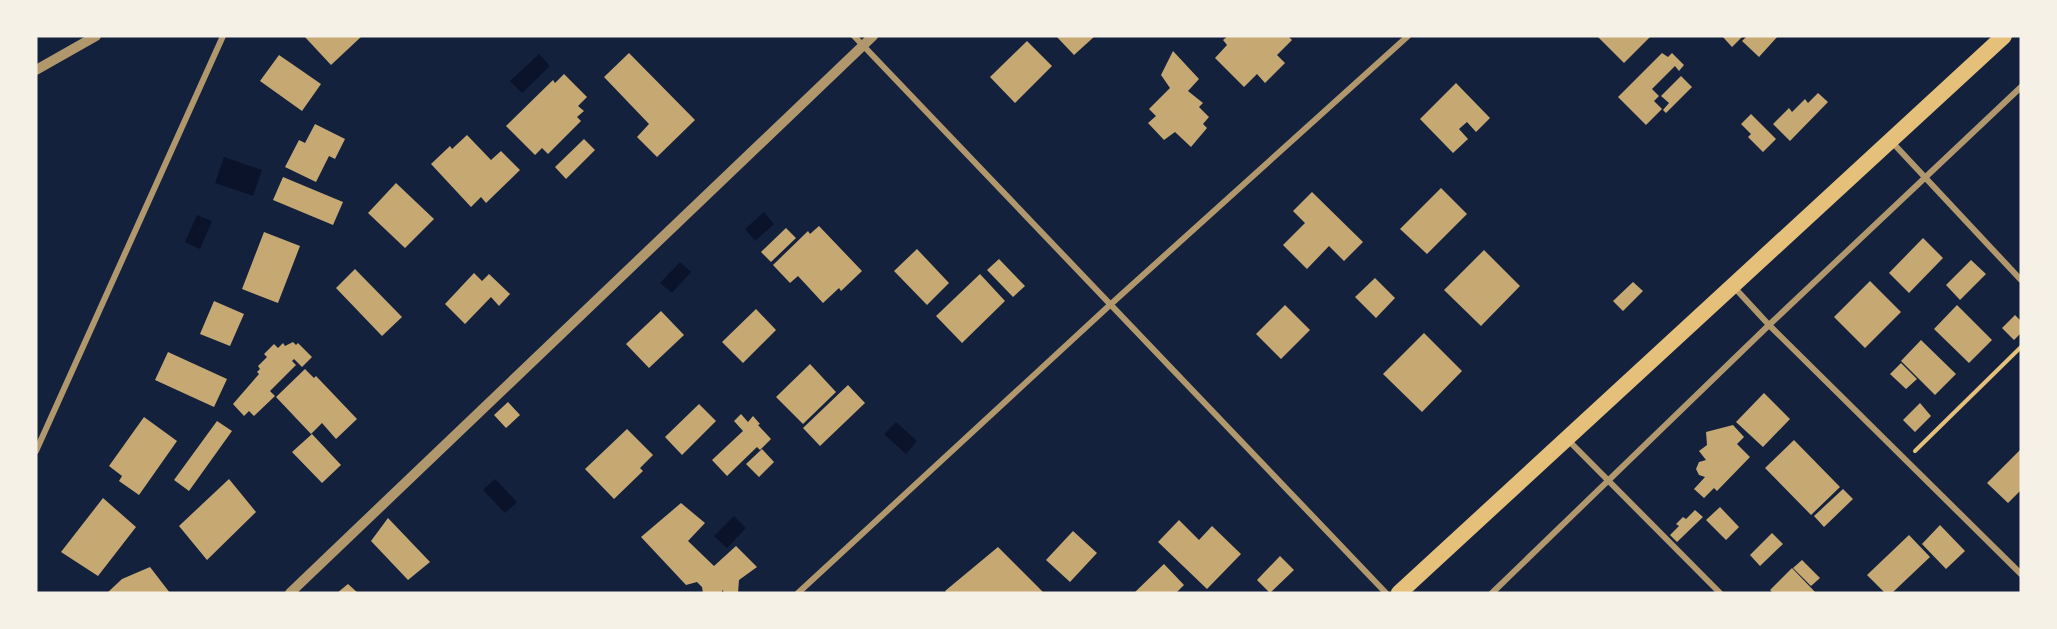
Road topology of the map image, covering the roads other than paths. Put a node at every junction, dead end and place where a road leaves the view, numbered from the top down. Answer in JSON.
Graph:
{"nodes":[{"id":1,"x":96,"y":36,"type":"edge"},
{"id":2,"x":223,"y":36,"type":"edge"},
{"id":3,"x":854,"y":36,"type":"edge"},
{"id":4,"x":873,"y":36,"type":"edge"},
{"id":5,"x":1407,"y":36,"type":"edge"},
{"id":6,"x":2004,"y":36,"type":"edge"},
{"id":7,"x":863,"y":45,"type":"junction"},
{"id":8,"x":36,"y":70,"type":"edge"},
{"id":9,"x":2021,"y":87,"type":"edge"},
{"id":10,"x":1890,"y":141,"type":"junction"},
{"id":11,"x":1926,"y":178,"type":"junction"},
{"id":12,"x":2021,"y":280,"type":"edge"},
{"id":13,"x":1732,"y":286,"type":"junction"},
{"id":14,"x":1111,"y":304,"type":"junction"},
{"id":15,"x":1769,"y":325,"type":"junction"},
{"id":16,"x":1567,"y":438,"type":"junction"},
{"id":17,"x":36,"y":451,"type":"edge"},
{"id":18,"x":1609,"y":481,"type":"junction"},
{"id":19,"x":2021,"y":574,"type":"edge"},
{"id":20,"x":290,"y":593,"type":"edge"},
{"id":21,"x":798,"y":593,"type":"edge"},
{"id":22,"x":1386,"y":593,"type":"edge"},
{"id":23,"x":1398,"y":593,"type":"edge"},
{"id":24,"x":1492,"y":593,"type":"edge"},
{"id":25,"x":1720,"y":593,"type":"edge"}],
"edges":[{"from":1,"to":8,"type":"street"},
{"from":2,"to":17,"type":"street"},
{"from":3,"to":7,"type":"street"},
{"from":4,"to":7,"type":"street"},
{"from":5,"to":14,"type":"street"},
{"from":6,"to":10,"type":"highway"},
{"from":7,"to":14,"type":"street"},
{"from":7,"to":20,"type":"street"},
{"from":9,"to":11,"type":"street"},
{"from":10,"to":11,"type":"street"},
{"from":10,"to":13,"type":"highway"},
{"from":11,"to":12,"type":"street"},
{"from":11,"to":15,"type":"street"},
{"from":13,"to":15,"type":"street"},
{"from":13,"to":16,"type":"highway"},
{"from":14,"to":21,"type":"street"},
{"from":14,"to":22,"type":"street"},
{"from":15,"to":18,"type":"street"},
{"from":15,"to":19,"type":"street"},
{"from":16,"to":18,"type":"street"},
{"from":16,"to":23,"type":"highway"},
{"from":18,"to":24,"type":"street"},
{"from":18,"to":25,"type":"street"}]}
